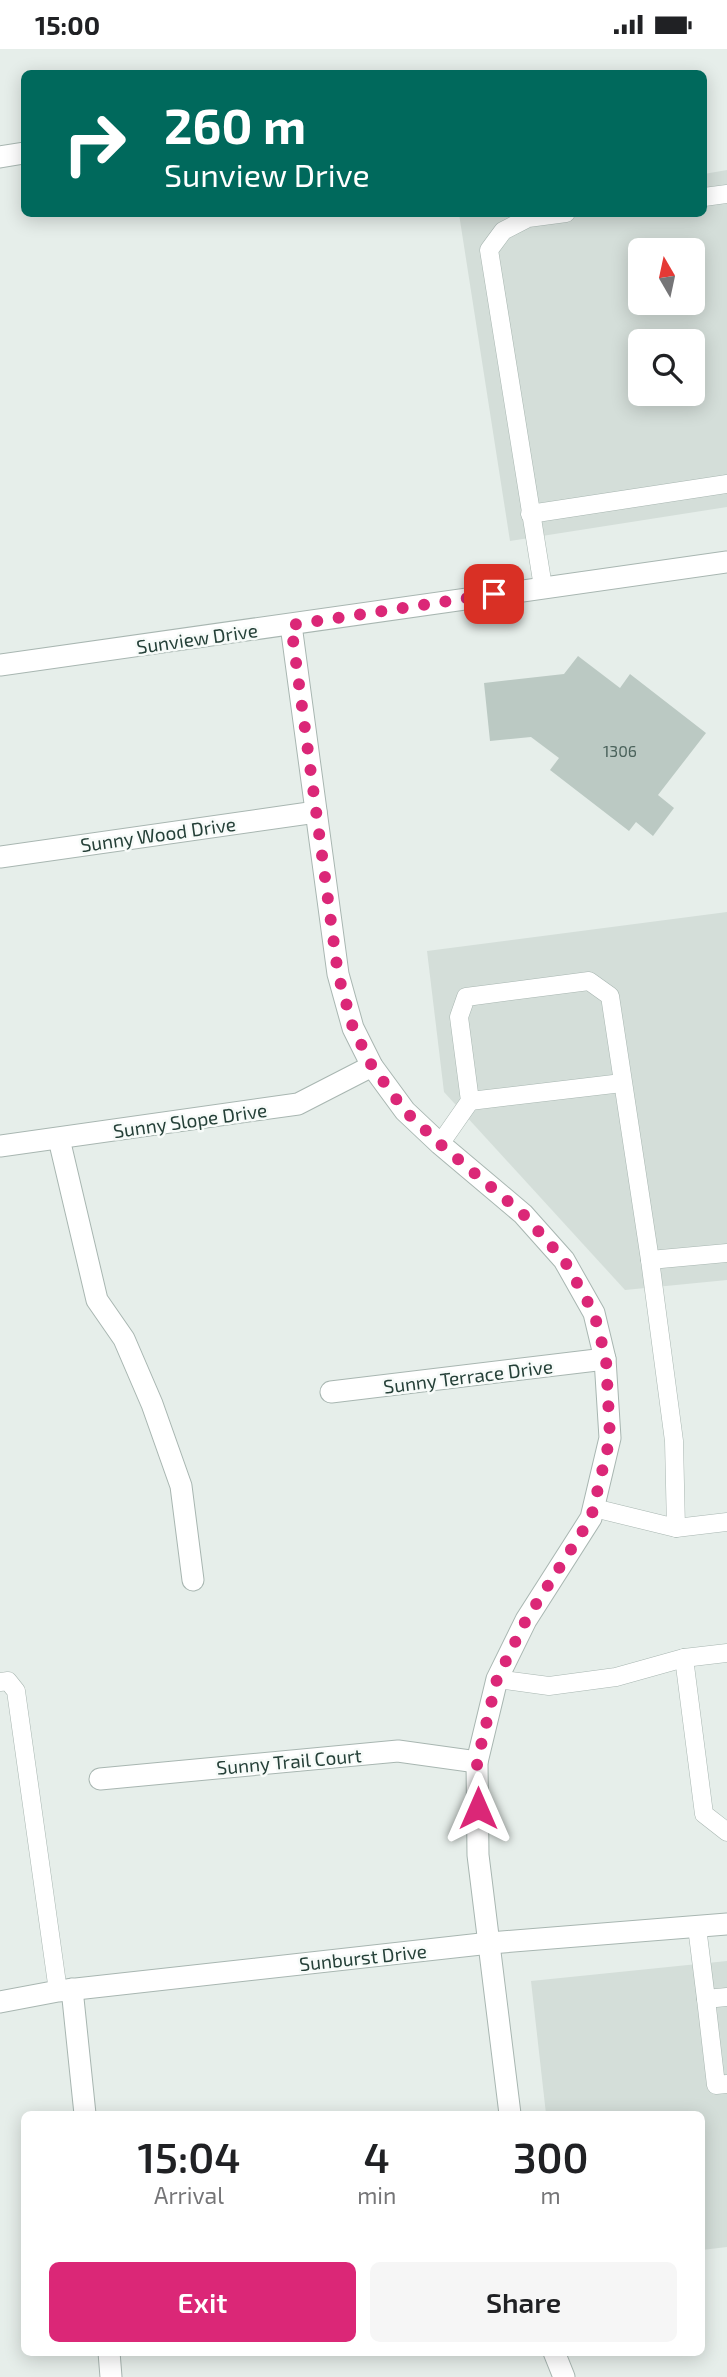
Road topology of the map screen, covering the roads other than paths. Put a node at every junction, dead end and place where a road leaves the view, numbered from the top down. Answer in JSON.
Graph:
{"nodes":[{"id":1,"x":21,"y":154,"type":"edge"},
{"id":2,"x":0,"y":157,"type":"edge"},
{"id":3,"x":727,"y":194,"type":"edge"},
{"id":4,"x":707,"y":197,"type":"edge"},
{"id":5,"x":536,"y":217,"type":"edge"},
{"id":6,"x":727,"y":484,"type":"edge"},
{"id":7,"x":530,"y":514,"type":"junction"},
{"id":8,"x":727,"y":562,"type":"edge"},
{"id":9,"x":543,"y":587,"type":"junction"},
{"id":10,"x":291,"y":625,"type":"junction"},
{"id":11,"x":0,"y":665,"type":"edge"},
{"id":12,"x":316,"y":812,"type":"junction"},
{"id":13,"x":0,"y":857,"type":"edge"},
{"id":14,"x":372,"y":1066,"type":"junction"},
{"id":15,"x":622,"y":1083,"type":"junction"},
{"id":16,"x":470,"y":1101,"type":"junction"},
{"id":17,"x":59,"y":1139,"type":"junction"},
{"id":18,"x":440,"y":1144,"type":"junction"},
{"id":19,"x":0,"y":1146,"type":"edge"},
{"id":20,"x":727,"y":1253,"type":"edge"},
{"id":21,"x":650,"y":1260,"type":"junction"},
{"id":22,"x":606,"y":1359,"type":"junction"},
{"id":23,"x":331,"y":1392,"type":"dead end"},
{"id":24,"x":594,"y":1509,"type":"junction"},
{"id":25,"x":727,"y":1522,"type":"edge"},
{"id":26,"x":676,"y":1528,"type":"junction"},
{"id":27,"x":193,"y":1580,"type":"dead end"},
{"id":28,"x":727,"y":1653,"type":"edge"},
{"id":29,"x":684,"y":1658,"type":"junction"},
{"id":30,"x":497,"y":1679,"type":"junction"},
{"id":31,"x":0,"y":1682,"type":"edge"},
{"id":32,"x":477,"y":1762,"type":"junction"},
{"id":33,"x":100,"y":1779,"type":"dead end"},
{"id":34,"x":727,"y":1832,"type":"edge"},
{"id":35,"x":727,"y":1924,"type":"edge"},
{"id":36,"x":697,"y":1927,"type":"junction"},
{"id":37,"x":491,"y":1943,"type":"junction"},
{"id":38,"x":65,"y":1990,"type":"junction"},
{"id":39,"x":727,"y":1997,"type":"edge"},
{"id":40,"x":706,"y":1999,"type":"junction"},
{"id":41,"x":0,"y":2002,"type":"edge"},
{"id":42,"x":727,"y":2084,"type":"edge"},
{"id":43,"x":85,"y":2111,"type":"edge"},
{"id":44,"x":510,"y":2111,"type":"edge"},
{"id":45,"x":109,"y":2356,"type":"edge"},
{"id":46,"x":556,"y":2356,"type":"edge"},
{"id":47,"x":111,"y":2377,"type":"edge"},
{"id":48,"x":564,"y":2377,"type":"edge"}],
"edges":[{"from":1,"to":2,"type":"street"},
{"from":3,"to":4,"type":"lane"},
{"from":5,"to":7,"type":"lane"},
{"from":6,"to":7,"type":"lane"},
{"from":7,"to":9,"type":"lane"},
{"from":8,"to":9,"type":"street","name":"Sunview Drive"},
{"from":9,"to":10,"type":"street","name":"Sunview Drive"},
{"from":10,"to":11,"type":"street","name":"Sunview Drive"},
{"from":10,"to":12,"type":"street"},
{"from":12,"to":13,"type":"street","name":"Sunny Wood Drive"},
{"from":12,"to":14,"type":"street"},
{"from":14,"to":17,"type":"street","name":"Sunny Slope Drive"},
{"from":14,"to":18,"type":"street"},
{"from":15,"to":16,"type":"lane"},
{"from":15,"to":16,"type":"lane"},
{"from":15,"to":21,"type":"lane"},
{"from":16,"to":18,"type":"lane"},
{"from":17,"to":19,"type":"street","name":"Sunny Slope Drive"},
{"from":17,"to":27,"type":"street"},
{"from":18,"to":22,"type":"street"},
{"from":20,"to":21,"type":"lane"},
{"from":21,"to":26,"type":"lane"},
{"from":22,"to":23,"type":"street","name":"Sunny Terrace Drive"},
{"from":22,"to":24,"type":"street"},
{"from":24,"to":26,"type":"lane"},
{"from":24,"to":30,"type":"street"},
{"from":25,"to":26,"type":"lane"},
{"from":28,"to":29,"type":"lane"},
{"from":29,"to":30,"type":"lane"},
{"from":29,"to":34,"type":"lane"},
{"from":30,"to":32,"type":"street"},
{"from":31,"to":38,"type":"lane"},
{"from":32,"to":33,"type":"street","name":"Sunny Trail Court"},
{"from":32,"to":37,"type":"street"},
{"from":35,"to":36,"type":"street","name":"Sunburst Drive"},
{"from":36,"to":37,"type":"street","name":"Sunburst Drive"},
{"from":36,"to":40,"type":"lane"},
{"from":37,"to":38,"type":"street","name":"Sunburst Drive"},
{"from":37,"to":44,"type":"street"},
{"from":38,"to":41,"type":"street","name":"Sunburst Drive"},
{"from":38,"to":43,"type":"street"},
{"from":39,"to":40,"type":"lane"},
{"from":40,"to":42,"type":"lane"},
{"from":45,"to":47,"type":"street"},
{"from":46,"to":48,"type":"street"}]}
